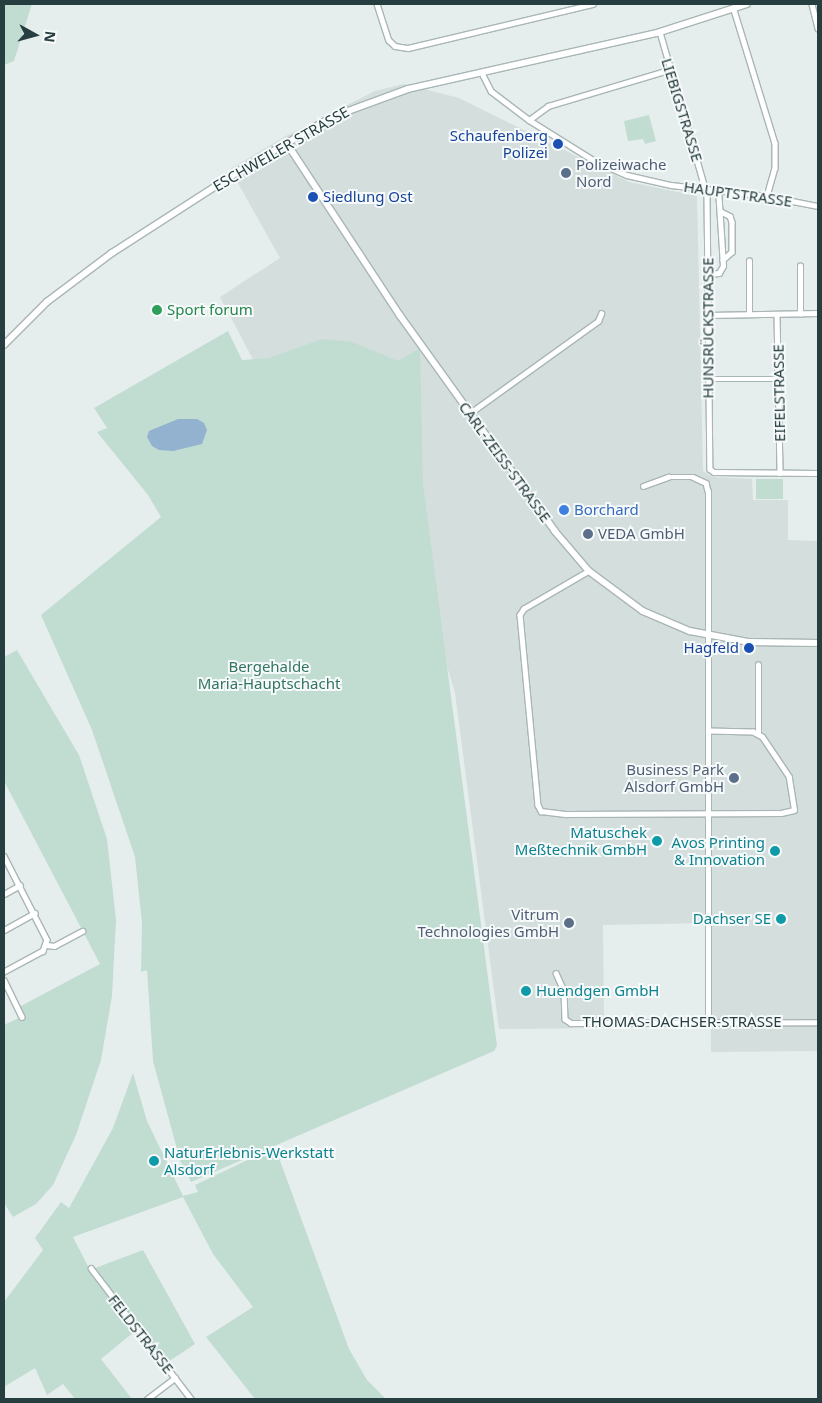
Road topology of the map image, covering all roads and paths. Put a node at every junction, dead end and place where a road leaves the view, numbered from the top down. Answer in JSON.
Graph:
{"nodes":[{"id":1,"x":376,"y":4,"type":"edge"},
{"id":2,"x":593,"y":4,"type":"edge"},
{"id":3,"x":747,"y":4,"type":"edge"},
{"id":4,"x":812,"y":4,"type":"edge"},
{"id":5,"x":580,"y":6,"type":"edge"},
{"id":6,"x":734,"y":10,"type":"junction"},
{"id":7,"x":818,"y":28,"type":"edge"},
{"id":8,"x":660,"y":32,"type":"junction"},
{"id":9,"x":669,"y":70,"type":"junction"},
{"id":10,"x":484,"y":75,"type":"junction"},
{"id":11,"x":529,"y":120,"type":"junction"},
{"id":12,"x":287,"y":143,"type":"junction"},
{"id":13,"x":706,"y":187,"type":"junction"},
{"id":14,"x":718,"y":189,"type":"junction"},
{"id":15,"x":767,"y":196,"type":"junction"},
{"id":16,"x":818,"y":206,"type":"edge"},
{"id":17,"x":720,"y":211,"type":"junction"},
{"id":18,"x":723,"y":260,"type":"junction"},
{"id":19,"x":749,"y":261,"type":"dead end"},
{"id":20,"x":800,"y":266,"type":"dead end"},
{"id":21,"x":708,"y":274,"type":"junction"},
{"id":22,"x":602,"y":314,"type":"dead end"},
{"id":23,"x":749,"y":314,"type":"junction"},
{"id":24,"x":777,"y":314,"type":"junction"},
{"id":25,"x":800,"y":314,"type":"junction"},
{"id":26,"x":818,"y":314,"type":"edge"},
{"id":27,"x":708,"y":315,"type":"junction"},
{"id":28,"x":4,"y":345,"type":"edge"},
{"id":29,"x":709,"y":378,"type":"junction"},
{"id":30,"x":780,"y":378,"type":"junction"},
{"id":31,"x":470,"y":413,"type":"junction"},
{"id":32,"x":780,"y":473,"type":"junction"},
{"id":33,"x":818,"y":473,"type":"edge"},
{"id":34,"x":644,"y":486,"type":"dead end"},
{"id":35,"x":589,"y":571,"type":"junction"},
{"id":36,"x":708,"y":636,"type":"junction"},
{"id":37,"x":818,"y":643,"type":"edge"},
{"id":38,"x":758,"y":665,"type":"dead end"},
{"id":39,"x":709,"y":731,"type":"junction"},
{"id":40,"x":758,"y":733,"type":"junction"},
{"id":41,"x":708,"y":813,"type":"junction"},
{"id":42,"x":4,"y":857,"type":"edge"},
{"id":43,"x":20,"y":884,"type":"junction"},
{"id":44,"x":4,"y":894,"type":"edge"},
{"id":45,"x":35,"y":913,"type":"junction"},
{"id":46,"x":4,"y":930,"type":"edge"},
{"id":47,"x":82,"y":932,"type":"dead end"},
{"id":48,"x":47,"y":944,"type":"junction"},
{"id":49,"x":4,"y":972,"type":"edge"},
{"id":50,"x":556,"y":973,"type":"dead end"},
{"id":51,"x":4,"y":980,"type":"edge"},
{"id":52,"x":22,"y":1017,"type":"dead end"},
{"id":53,"x":708,"y":1022,"type":"junction"},
{"id":54,"x":818,"y":1022,"type":"edge"},
{"id":55,"x":91,"y":1268,"type":"dead end"},
{"id":56,"x":175,"y":1378,"type":"junction"},
{"id":57,"x":147,"y":1399,"type":"edge"},
{"id":58,"x":192,"y":1399,"type":"edge"}],
"edges":[{"from":1,"to":5,"type":"street"},
{"from":2,"to":5,"type":"street"},
{"from":3,"to":6,"type":"street","name":"ESCHWEILER STRASSE"},
{"from":4,"to":7,"type":"street"},
{"from":6,"to":8,"type":"street","name":"ESCHWEILER STRASSE"},
{"from":6,"to":15,"type":"street"},
{"from":8,"to":9,"type":"street","name":"LIEBIGSTRASSE"},
{"from":8,"to":10,"type":"street","name":"ESCHWEILER STRASSE"},
{"from":9,"to":11,"type":"street"},
{"from":9,"to":13,"type":"street","name":"LIEBIGSTRASSE"},
{"from":10,"to":11,"type":"street","name":"HAUPTSTRASSE"},
{"from":10,"to":12,"type":"street","name":"ESCHWEILER STRASSE"},
{"from":11,"to":13,"type":"street","name":"HAUPTSTRASSE"},
{"from":12,"to":28,"type":"street","name":"ESCHWEILER STRASSE"},
{"from":12,"to":31,"type":"street","name":"CARL-ZEISS-STRASSE"},
{"from":13,"to":14,"type":"street","name":"HAUPTSTRASSE"},
{"from":13,"to":21,"type":"street","name":"HUNSRÜCKSTRASSE"},
{"from":14,"to":15,"type":"street","name":"HAUPTSTRASSE"},
{"from":14,"to":17,"type":"street"},
{"from":15,"to":16,"type":"street","name":"HAUPTSTRASSE"},
{"from":17,"to":18,"type":"street"},
{"from":17,"to":18,"type":"street"},
{"from":18,"to":21,"type":"street"},
{"from":19,"to":23,"type":"street"},
{"from":20,"to":25,"type":"street"},
{"from":21,"to":27,"type":"street","name":"HUNSRÜCKSTRASSE"},
{"from":22,"to":31,"type":"street"},
{"from":23,"to":24,"type":"street"},
{"from":23,"to":27,"type":"street"},
{"from":24,"to":25,"type":"street"},
{"from":24,"to":30,"type":"street","name":"EIFELSTRASSE"},
{"from":25,"to":26,"type":"street"},
{"from":27,"to":29,"type":"street","name":"HUNSRÜCKSTRASSE"},
{"from":29,"to":30,"type":"street"},
{"from":29,"to":32,"type":"street","name":"HUNSRÜCKSTRASSE"},
{"from":30,"to":32,"type":"street","name":"EIFELSTRASSE"},
{"from":31,"to":35,"type":"street","name":"CARL-ZEISS-STRASSE"},
{"from":32,"to":33,"type":"street"},
{"from":34,"to":36,"type":"street"},
{"from":35,"to":36,"type":"street","name":"CARL-ZEISS-STRASSE"},
{"from":35,"to":41,"type":"street"},
{"from":36,"to":37,"type":"street","name":"CARL-ZEISS-STRASSE"},
{"from":36,"to":39,"type":"street"},
{"from":38,"to":40,"type":"street"},
{"from":39,"to":40,"type":"street"},
{"from":39,"to":41,"type":"street"},
{"from":40,"to":41,"type":"street"},
{"from":41,"to":53,"type":"street"},
{"from":42,"to":43,"type":"street"},
{"from":43,"to":44,"type":"street"},
{"from":43,"to":45,"type":"street"},
{"from":45,"to":46,"type":"street"},
{"from":45,"to":48,"type":"street"},
{"from":47,"to":48,"type":"street"},
{"from":48,"to":49,"type":"street"},
{"from":50,"to":53,"type":"street","name":"THOMAS-DACHSER-STRASSE"},
{"from":51,"to":52,"type":"street"},
{"from":53,"to":54,"type":"street","name":"THOMAS-DACHSER-STRASSE"},
{"from":55,"to":56,"type":"street","name":"FELDSTRASSE"},
{"from":56,"to":57,"type":"street"},
{"from":56,"to":58,"type":"street","name":"FELDSTRASSE"}]}
